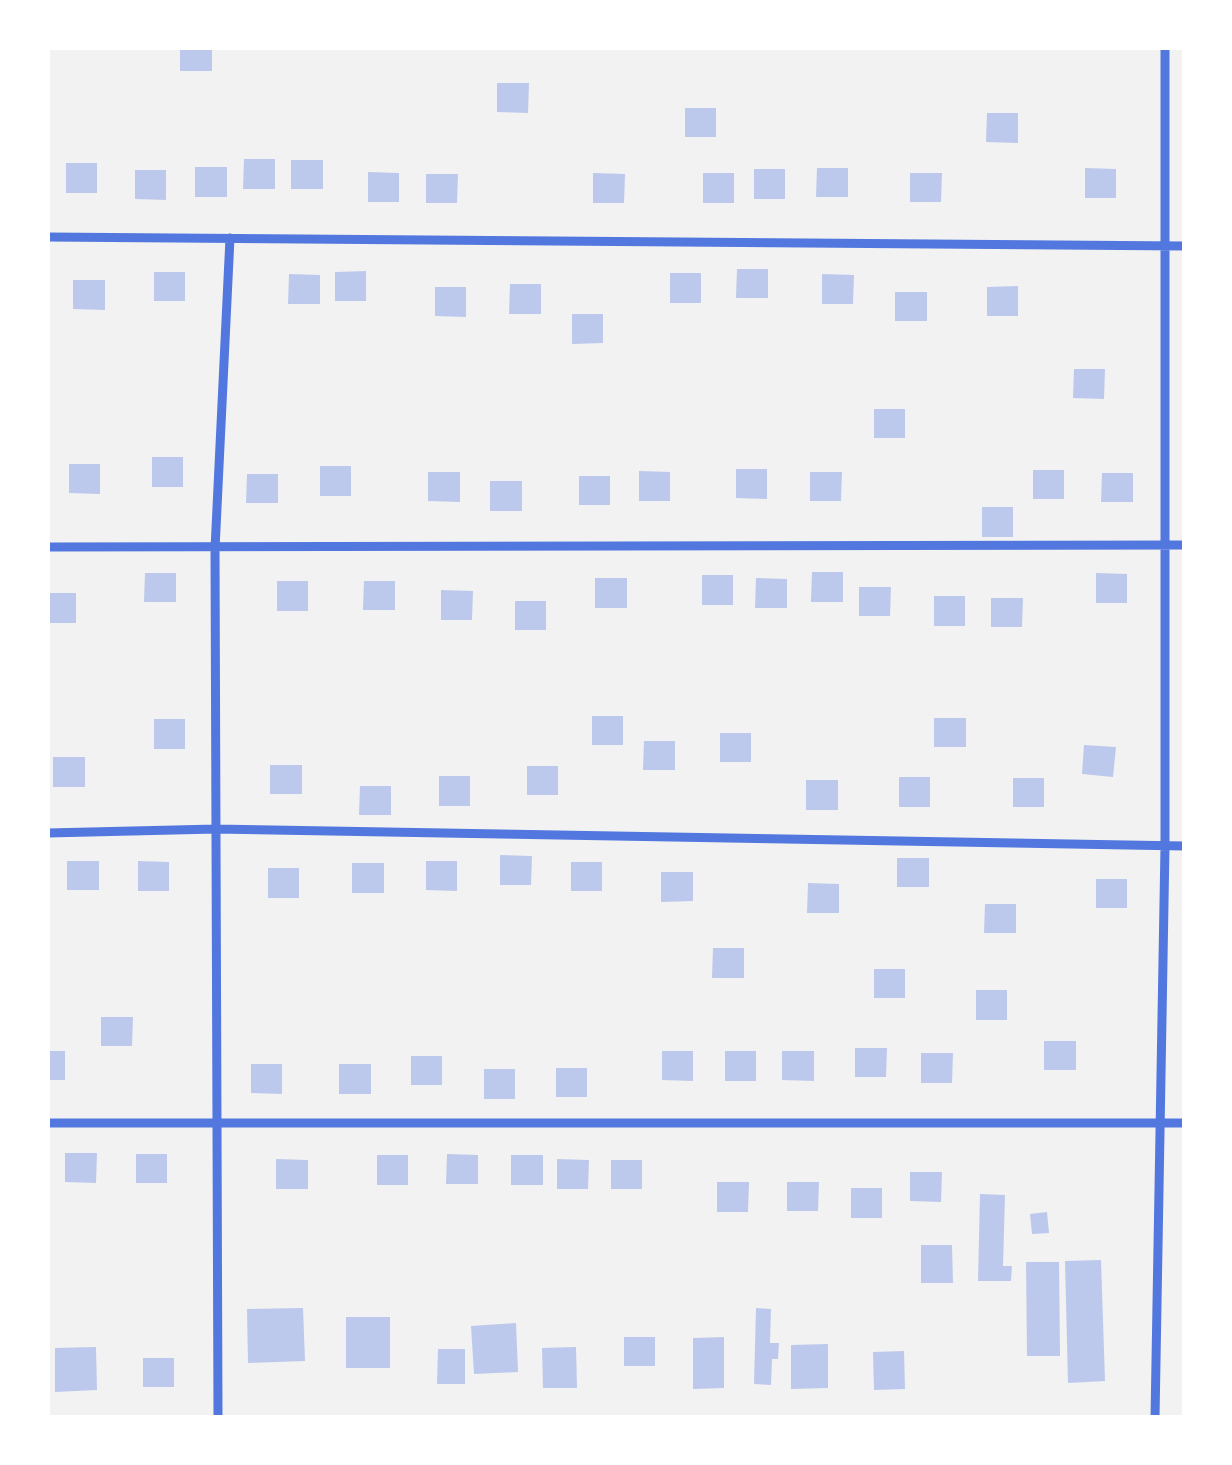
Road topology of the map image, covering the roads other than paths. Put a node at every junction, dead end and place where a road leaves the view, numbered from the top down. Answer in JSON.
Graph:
{"nodes":[{"id":1,"x":1166,"y":48,"type":"edge"},
{"id":2,"x":48,"y":237,"type":"edge"},
{"id":3,"x":230,"y":238,"type":"junction"},
{"id":4,"x":1166,"y":246,"type":"junction"},
{"id":5,"x":1184,"y":246,"type":"edge"},
{"id":6,"x":1167,"y":545,"type":"junction"},
{"id":7,"x":1184,"y":545,"type":"edge"},
{"id":8,"x":48,"y":548,"type":"edge"},
{"id":9,"x":215,"y":549,"type":"junction"},
{"id":10,"x":216,"y":829,"type":"junction"},
{"id":11,"x":48,"y":834,"type":"edge"},
{"id":12,"x":1165,"y":846,"type":"junction"},
{"id":13,"x":1184,"y":846,"type":"edge"},
{"id":14,"x":1160,"y":1122,"type":"junction"},
{"id":15,"x":1184,"y":1122,"type":"edge"},
{"id":16,"x":48,"y":1124,"type":"edge"},
{"id":17,"x":217,"y":1126,"type":"junction"},
{"id":18,"x":218,"y":1418,"type":"edge"},
{"id":19,"x":1155,"y":1418,"type":"edge"}],
"edges":[{"from":1,"to":4,"type":"street"},
{"from":2,"to":3,"type":"street"},
{"from":3,"to":4,"type":"street"},
{"from":3,"to":9,"type":"street"},
{"from":4,"to":5,"type":"street"},
{"from":4,"to":6,"type":"street"},
{"from":6,"to":7,"type":"street"},
{"from":6,"to":9,"type":"street"},
{"from":6,"to":12,"type":"street"},
{"from":8,"to":9,"type":"street"},
{"from":9,"to":10,"type":"street"},
{"from":10,"to":11,"type":"street"},
{"from":10,"to":12,"type":"street"},
{"from":10,"to":17,"type":"street"},
{"from":12,"to":13,"type":"street"},
{"from":12,"to":14,"type":"street"},
{"from":14,"to":15,"type":"street"},
{"from":14,"to":17,"type":"street"},
{"from":14,"to":19,"type":"street"},
{"from":16,"to":17,"type":"street"},
{"from":17,"to":18,"type":"street"}]}
